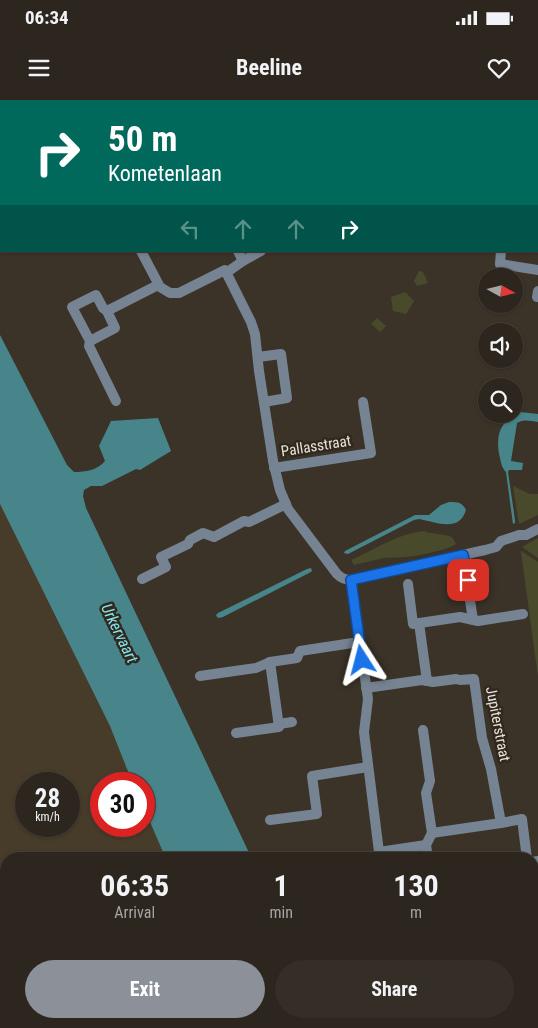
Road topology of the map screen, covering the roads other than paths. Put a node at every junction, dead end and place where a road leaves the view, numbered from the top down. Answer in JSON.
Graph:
{"nodes":[{"id":1,"x":142,"y":252,"type":"edge"},
{"id":2,"x":238,"y":252,"type":"edge"},
{"id":3,"x":259,"y":252,"type":"edge"},
{"id":4,"x":502,"y":252,"type":"edge"},
{"id":5,"x":243,"y":261,"type":"junction"},
{"id":6,"x":538,"y":270,"type":"edge"},
{"id":7,"x":226,"y":273,"type":"junction"},
{"id":8,"x":158,"y":284,"type":"junction"},
{"id":9,"x":107,"y":311,"type":"junction"},
{"id":10,"x":90,"y":341,"type":"junction"},
{"id":11,"x":258,"y":357,"type":"junction"},
{"id":12,"x":116,"y":401,"type":"dead end"},
{"id":13,"x":264,"y":402,"type":"junction"},
{"id":14,"x":364,"y":402,"type":"dead end"},
{"id":15,"x":274,"y":468,"type":"junction"},
{"id":16,"x":286,"y":504,"type":"junction"},
{"id":17,"x":538,"y":529,"type":"edge"},
{"id":18,"x":463,"y":555,"type":"junction"},
{"id":19,"x":142,"y":579,"type":"dead end"},
{"id":20,"x":351,"y":580,"type":"junction"},
{"id":21,"x":408,"y":584,"type":"dead end"},
{"id":22,"x":523,"y":614,"type":"dead end"},
{"id":23,"x":473,"y":620,"type":"junction"},
{"id":24,"x":420,"y":623,"type":"junction"},
{"id":25,"x":359,"y":642,"type":"junction"},
{"id":26,"x":270,"y":662,"type":"junction"},
{"id":27,"x":200,"y":676,"type":"dead end"},
{"id":28,"x":427,"y":681,"type":"junction"},
{"id":29,"x":366,"y":688,"type":"junction"},
{"id":30,"x":292,"y":722,"type":"dead end"},
{"id":31,"x":279,"y":724,"type":"junction"},
{"id":32,"x":423,"y":730,"type":"dead end"},
{"id":33,"x":236,"y":733,"type":"dead end"},
{"id":34,"x":368,"y":767,"type":"junction"},
{"id":35,"x":270,"y":820,"type":"dead end"},
{"id":36,"x":500,"y":823,"type":"junction"},
{"id":37,"x":432,"y":833,"type":"junction"},
{"id":38,"x":426,"y":845,"type":"junction"},
{"id":39,"x":378,"y":852,"type":"edge"},
{"id":40,"x":392,"y":852,"type":"edge"},
{"id":41,"x":427,"y":852,"type":"edge"},
{"id":42,"x":526,"y":852,"type":"edge"}],
"edges":[{"from":1,"to":8,"type":"street"},
{"from":2,"to":5,"type":"street"},
{"from":3,"to":5,"type":"street"},
{"from":4,"to":6,"type":"street"},
{"from":5,"to":7,"type":"street"},
{"from":7,"to":8,"type":"street"},
{"from":7,"to":11,"type":"street","name":"Pallasstraat"},
{"from":8,"to":9,"type":"street"},
{"from":9,"to":10,"type":"street"},
{"from":9,"to":10,"type":"street"},
{"from":10,"to":12,"type":"street"},
{"from":11,"to":13,"type":"street","name":"Pallasstraat"},
{"from":11,"to":13,"type":"street"},
{"from":13,"to":15,"type":"street","name":"Pallasstraat"},
{"from":14,"to":15,"type":"street","name":"Pallasstraat"},
{"from":15,"to":16,"type":"street","name":"Pallasstraat"},
{"from":16,"to":19,"type":"street"},
{"from":16,"to":20,"type":"street","name":"Pallasstraat"},
{"from":17,"to":18,"type":"street"},
{"from":18,"to":20,"type":"street"},
{"from":18,"to":23,"type":"street"},
{"from":20,"to":25,"type":"street"},
{"from":21,"to":24,"type":"street"},
{"from":22,"to":23,"type":"street"},
{"from":23,"to":24,"type":"street"},
{"from":24,"to":28,"type":"street"},
{"from":25,"to":26,"type":"street"},
{"from":25,"to":29,"type":"street"},
{"from":26,"to":27,"type":"street"},
{"from":26,"to":31,"type":"street"},
{"from":28,"to":29,"type":"street","name":"Jupiterstraat"},
{"from":28,"to":36,"type":"street","name":"Jupiterstraat"},
{"from":29,"to":34,"type":"street"},
{"from":30,"to":31,"type":"street"},
{"from":31,"to":33,"type":"street"},
{"from":32,"to":37,"type":"street"},
{"from":34,"to":35,"type":"street"},
{"from":34,"to":39,"type":"street"},
{"from":36,"to":37,"type":"street"},
{"from":36,"to":42,"type":"street"},
{"from":37,"to":38,"type":"street"},
{"from":38,"to":40,"type":"street"},
{"from":38,"to":41,"type":"street"}]}
